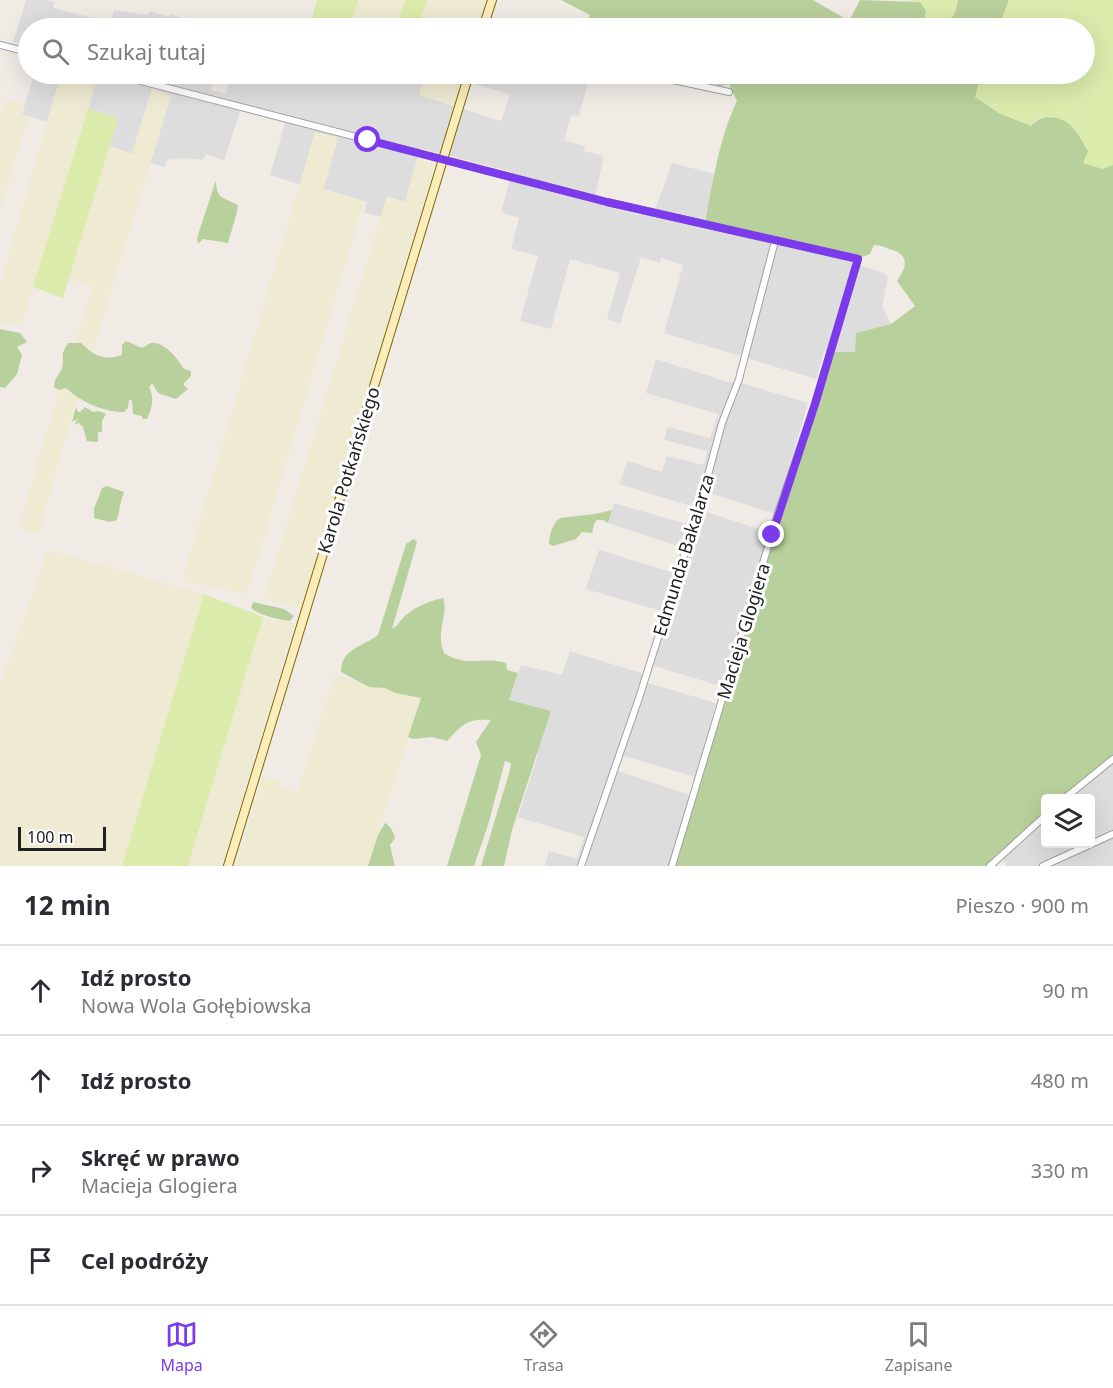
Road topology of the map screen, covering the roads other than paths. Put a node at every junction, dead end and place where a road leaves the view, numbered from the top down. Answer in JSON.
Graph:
{"nodes":[{"id":1,"x":492,"y":0,"type":"edge"},
{"id":2,"x":486,"y":18,"type":"edge"},
{"id":3,"x":0,"y":45,"type":"edge"},
{"id":4,"x":18,"y":50,"type":"edge"},
{"id":5,"x":153,"y":84,"type":"edge"},
{"id":6,"x":466,"y":84,"type":"edge"},
{"id":7,"x":692,"y":84,"type":"edge"},
{"id":8,"x":729,"y":92,"type":"dead end"},
{"id":9,"x":443,"y":159,"type":"junction"},
{"id":10,"x":775,"y":241,"type":"junction"},
{"id":11,"x":1113,"y":759,"type":"edge"},
{"id":12,"x":1070,"y":794,"type":"edge"},
{"id":13,"x":1041,"y":820,"type":"edge"},
{"id":14,"x":1113,"y":834,"type":"edge"},
{"id":15,"x":998,"y":863,"type":"edge"},
{"id":16,"x":228,"y":866,"type":"edge"},
{"id":17,"x":581,"y":866,"type":"edge"},
{"id":18,"x":672,"y":866,"type":"edge"},
{"id":19,"x":990,"y":866,"type":"edge"},
{"id":20,"x":1043,"y":866,"type":"edge"}],
"edges":[{"from":1,"to":2,"type":"street"},
{"from":3,"to":4,"type":"street"},
{"from":5,"to":9,"type":"street"},
{"from":6,"to":9,"type":"street","name":"Karola Potkańskiego"},
{"from":7,"to":8,"type":"street"},
{"from":9,"to":10,"type":"street"},
{"from":9,"to":16,"type":"street","name":"Karola Potkańskiego"},
{"from":10,"to":17,"type":"street","name":"Edmunda Bakalarza"},
{"from":10,"to":18,"type":"street","name":"Macieja Glogiera"},
{"from":11,"to":12,"type":"street"},
{"from":13,"to":15,"type":"street"},
{"from":14,"to":20,"type":"street"},
{"from":15,"to":19,"type":"street"}]}
